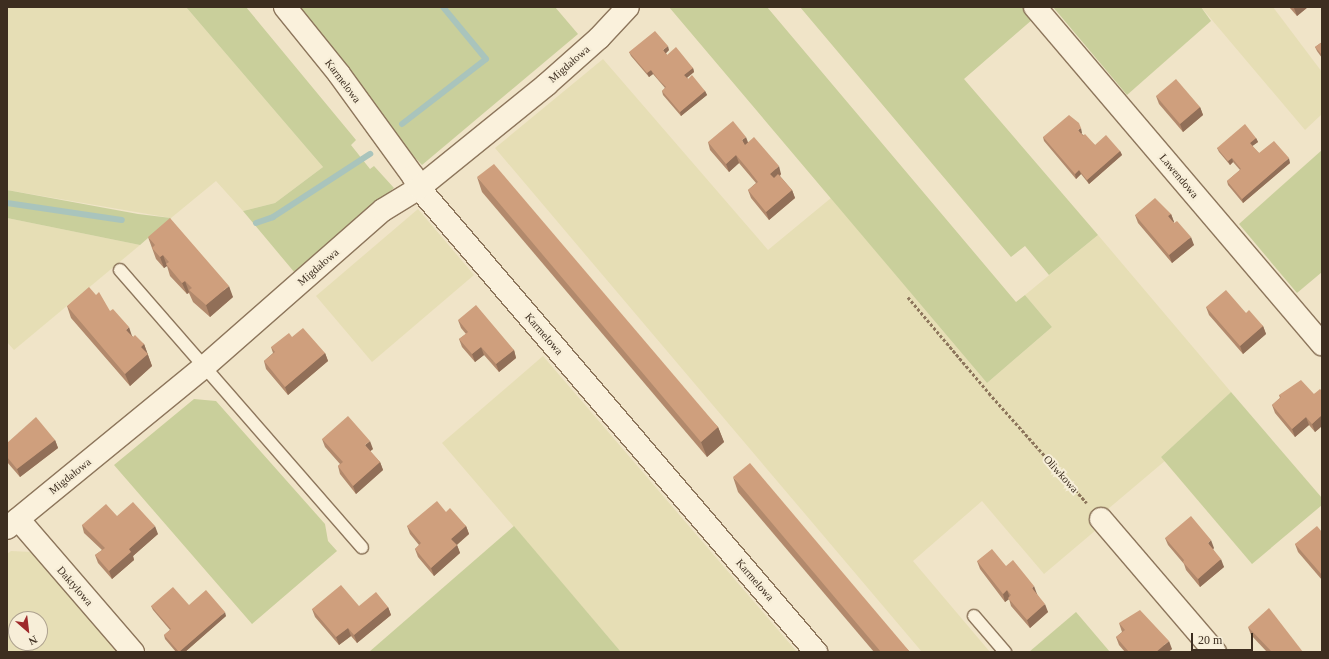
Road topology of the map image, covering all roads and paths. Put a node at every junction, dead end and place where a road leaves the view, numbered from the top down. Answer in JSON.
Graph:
{"nodes":[{"id":1,"x":285,"y":7,"type":"edge"},
{"id":2,"x":628,"y":7,"type":"edge"},
{"id":3,"x":1035,"y":7,"type":"edge"},
{"id":4,"x":419,"y":188,"type":"junction"},
{"id":5,"x":120,"y":270,"type":"dead end"},
{"id":6,"x":908,"y":297,"type":"dead end"},
{"id":7,"x":1322,"y":344,"type":"edge"},
{"id":8,"x":204,"y":367,"type":"junction"},
{"id":9,"x":1101,"y":519,"type":"joint"},
{"id":10,"x":12,"y":524,"type":"edge"},
{"id":11,"x":362,"y":547,"type":"dead end"},
{"id":12,"x":974,"y":616,"type":"dead end"},
{"id":13,"x":133,"y":652,"type":"edge"},
{"id":14,"x":816,"y":652,"type":"edge"},
{"id":15,"x":1005,"y":652,"type":"edge"},
{"id":16,"x":1215,"y":652,"type":"edge"}],
"edges":[{"from":1,"to":4,"type":"street","name":"Karmelowa"},
{"from":2,"to":4,"type":"street","name":"Migdałowa"},
{"from":3,"to":7,"type":"street","name":"Lawendowa"},
{"from":4,"to":8,"type":"street","name":"Migdałowa"},
{"from":4,"to":14,"type":"street","name":"Karmelowa"},
{"from":5,"to":8,"type":"lane"},
{"from":6,"to":9,"type":"path","name":"Oliwkowa"},
{"from":8,"to":10,"type":"street","name":"Migdałowa"},
{"from":8,"to":11,"type":"lane"},
{"from":9,"to":16,"type":"street"},
{"from":10,"to":13,"type":"street","name":"Daktylowa"},
{"from":12,"to":15,"type":"lane"}]}
